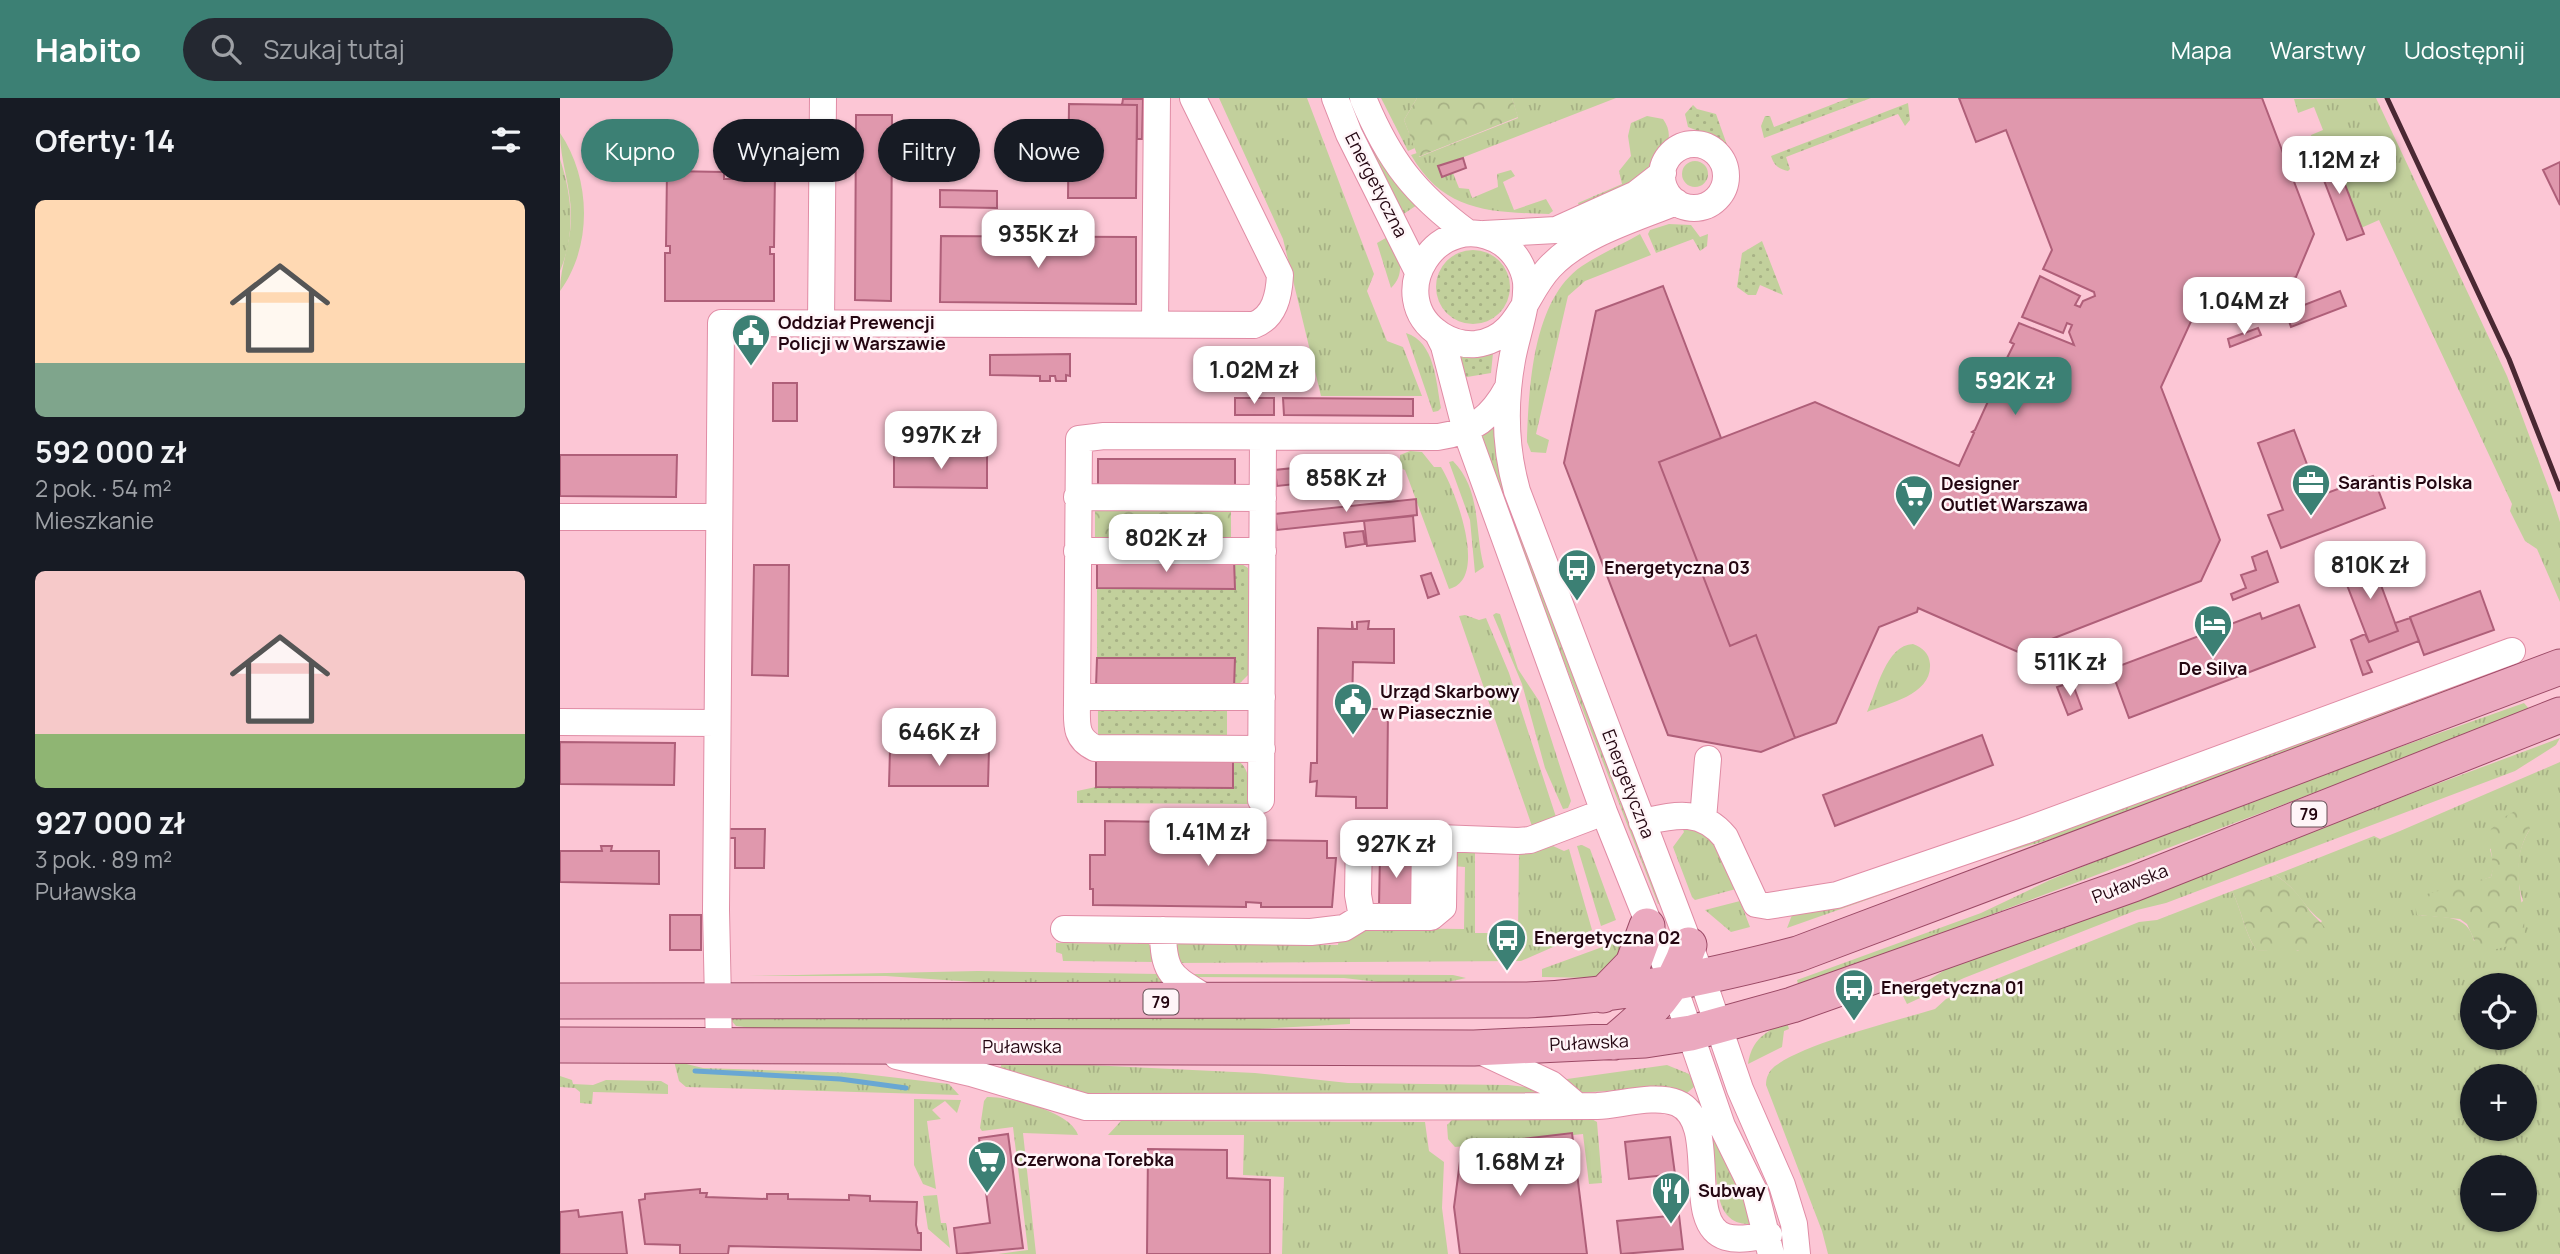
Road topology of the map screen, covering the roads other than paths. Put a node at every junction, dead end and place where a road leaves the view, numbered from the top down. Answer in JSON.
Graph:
{"nodes":[{"id":1,"x":823,"y":98,"type":"edge"},
{"id":2,"x":1157,"y":98,"type":"edge"},
{"id":3,"x":1193,"y":98,"type":"edge"},
{"id":4,"x":1335,"y":98,"type":"edge"},
{"id":5,"x":1363,"y":98,"type":"edge"},
{"id":6,"x":1663,"y":173,"type":"junction"},
{"id":7,"x":1676,"y":202,"type":"junction"},
{"id":8,"x":1475,"y":234,"type":"junction"},
{"id":9,"x":1418,"y":272,"type":"junction"},
{"id":10,"x":1524,"y":306,"type":"junction"},
{"id":11,"x":821,"y":323,"type":"junction"},
{"id":12,"x":1155,"y":323,"type":"junction"},
{"id":13,"x":1437,"y":332,"type":"junction"},
{"id":14,"x":1508,"y":385,"type":"junction"},
{"id":15,"x":1466,"y":431,"type":"junction"},
{"id":16,"x":1263,"y":437,"type":"junction"},
{"id":17,"x":1077,"y":497,"type":"junction"},
{"id":18,"x":1263,"y":498,"type":"junction"},
{"id":19,"x":560,"y":517,"type":"edge"},
{"id":20,"x":719,"y":517,"type":"junction"},
{"id":21,"x":1077,"y":551,"type":"junction"},
{"id":22,"x":1263,"y":551,"type":"junction"},
{"id":23,"x":2512,"y":652,"type":"dead end"},
{"id":24,"x":2560,"y":667,"type":"edge"},
{"id":25,"x":1077,"y":696,"type":"junction"},
{"id":26,"x":1262,"y":697,"type":"junction"},
{"id":27,"x":2560,"y":715,"type":"edge"},
{"id":28,"x":560,"y":722,"type":"edge"},
{"id":29,"x":718,"y":723,"type":"junction"},
{"id":30,"x":1262,"y":749,"type":"junction"},
{"id":31,"x":1708,"y":759,"type":"dead end"},
{"id":32,"x":1261,"y":800,"type":"dead end"},
{"id":33,"x":1604,"y":812,"type":"junction"},
{"id":34,"x":1703,"y":819,"type":"junction"},
{"id":35,"x":1642,"y":822,"type":"junction"},
{"id":36,"x":1435,"y":838,"type":"junction"},
{"id":37,"x":1363,"y":917,"type":"junction"},
{"id":38,"x":1647,"y":926,"type":"junction"},
{"id":39,"x":1064,"y":929,"type":"dead end"},
{"id":40,"x":1163,"y":930,"type":"junction"},
{"id":41,"x":1689,"y":945,"type":"joint"},
{"id":42,"x":1687,"y":981,"type":"junction"},
{"id":43,"x":1603,"y":995,"type":"junction"},
{"id":44,"x":1211,"y":1001,"type":"junction"},
{"id":45,"x":560,"y":1002,"type":"edge"},
{"id":46,"x":719,"y":1003,"type":"junction"},
{"id":47,"x":1704,"y":1030,"type":"junction"},
{"id":48,"x":1614,"y":1042,"type":"junction"},
{"id":49,"x":560,"y":1045,"type":"edge"},
{"id":50,"x":719,"y":1047,"type":"junction"},
{"id":51,"x":855,"y":1047,"type":"junction"},
{"id":52,"x":1474,"y":1048,"type":"junction"},
{"id":53,"x":1577,"y":1106,"type":"junction"},
{"id":54,"x":1770,"y":1244,"type":"edge"},
{"id":55,"x":1797,"y":1254,"type":"edge"}],
"edges":[{"from":1,"to":11,"type":"street"},
{"from":2,"to":12,"type":"street"},
{"from":3,"to":12,"type":"street"},
{"from":4,"to":9,"type":"street","name":"Energetyczna"},
{"from":5,"to":8,"type":"street","name":"Energetyczna"},
{"from":6,"to":7,"type":"street"},
{"from":6,"to":7,"type":"street"},
{"from":6,"to":8,"type":"street"},
{"from":7,"to":10,"type":"street"},
{"from":8,"to":9,"type":"street"},
{"from":8,"to":10,"type":"street","name":"Energetyczna"},
{"from":9,"to":13,"type":"street","name":"Energetyczna"},
{"from":10,"to":13,"type":"street"},
{"from":10,"to":14,"type":"street","name":"Energetyczna"},
{"from":11,"to":12,"type":"street"},
{"from":11,"to":20,"type":"street"},
{"from":13,"to":15,"type":"street","name":"Energetyczna"},
{"from":14,"to":15,"type":"street"},
{"from":14,"to":35,"type":"street","name":"Energetyczna"},
{"from":15,"to":16,"type":"street"},
{"from":15,"to":33,"type":"street","name":"Energetyczna"},
{"from":16,"to":17,"type":"street"},
{"from":16,"to":18,"type":"street"},
{"from":17,"to":18,"type":"street"},
{"from":17,"to":21,"type":"street"},
{"from":18,"to":22,"type":"street"},
{"from":19,"to":20,"type":"street"},
{"from":20,"to":29,"type":"street"},
{"from":21,"to":22,"type":"street"},
{"from":21,"to":25,"type":"street"},
{"from":22,"to":26,"type":"street"},
{"from":23,"to":34,"type":"street"},
{"from":24,"to":42,"type":"main road","number":"79"},
{"from":25,"to":26,"type":"street"},
{"from":25,"to":30,"type":"street"},
{"from":26,"to":30,"type":"street"},
{"from":27,"to":47,"type":"main road","name":"Puławska","number":"79"},
{"from":28,"to":29,"type":"street"},
{"from":29,"to":46,"type":"street"},
{"from":30,"to":32,"type":"street"},
{"from":31,"to":34,"type":"street"},
{"from":33,"to":36,"type":"street"},
{"from":33,"to":38,"type":"street","name":"Energetyczna"},
{"from":34,"to":35,"type":"street"},
{"from":35,"to":41,"type":"street","name":"Energetyczna"},
{"from":36,"to":37,"type":"street"},
{"from":36,"to":37,"type":"street"},
{"from":37,"to":40,"type":"street"},
{"from":38,"to":42,"type":"street","name":"Energetyczna"},
{"from":38,"to":43,"type":"main road"},
{"from":39,"to":40,"type":"street"},
{"from":40,"to":44,"type":"street"},
{"from":41,"to":42,"type":"main road"},
{"from":42,"to":43,"type":"main road","number":"79"},
{"from":42,"to":47,"type":"street","name":"Energetyczna"},
{"from":42,"to":48,"type":"main road"},
{"from":43,"to":44,"type":"main road","number":"79"},
{"from":44,"to":46,"type":"main road","number":"79"},
{"from":45,"to":46,"type":"main road","number":"79"},
{"from":46,"to":50,"type":"street"},
{"from":47,"to":48,"type":"main road","name":"Puławska","number":"79"},
{"from":47,"to":54,"type":"street","name":"Energetyczna"},
{"from":47,"to":55,"type":"street","name":"Energetyczna"},
{"from":48,"to":52,"type":"main road","name":"Puławska","number":"79"},
{"from":49,"to":50,"type":"main road","name":"Puławska","number":"79"},
{"from":50,"to":51,"type":"main road","name":"Puławska","number":"79"},
{"from":51,"to":52,"type":"main road","name":"Puławska","number":"79"},
{"from":51,"to":53,"type":"street"},
{"from":52,"to":53,"type":"street"},
{"from":53,"to":54,"type":"street"}]}
